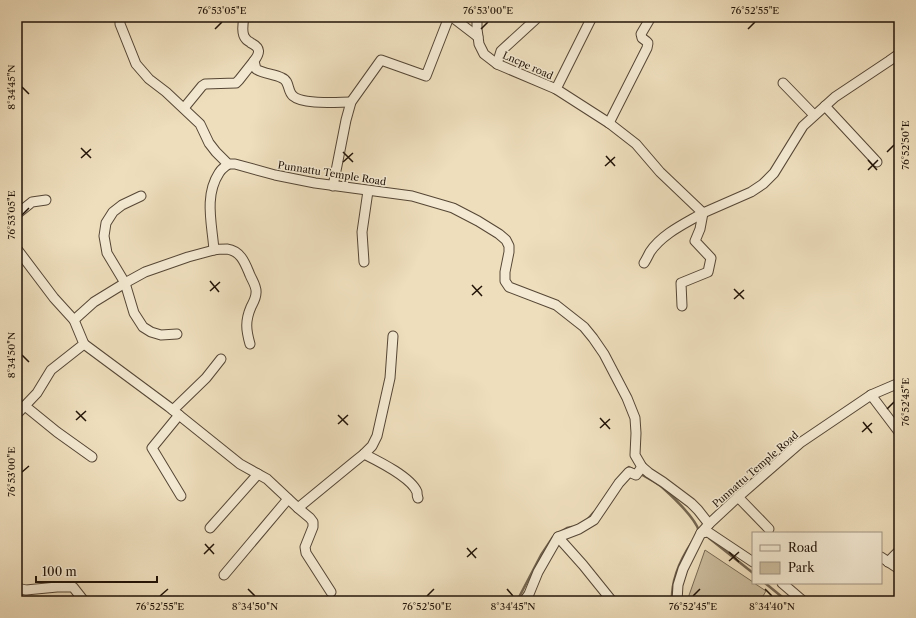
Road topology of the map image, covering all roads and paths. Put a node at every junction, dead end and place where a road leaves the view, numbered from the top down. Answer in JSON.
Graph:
{"nodes":[{"id":1,"x":120,"y":17,"type":"edge"},
{"id":2,"x":244,"y":17,"type":"edge"},
{"id":3,"x":449,"y":17,"type":"edge"},
{"id":4,"x":452,"y":17,"type":"edge"},
{"id":5,"x":477,"y":17,"type":"edge"},
{"id":6,"x":592,"y":17,"type":"edge"},
{"id":7,"x":648,"y":18,"type":"edge"},
{"id":8,"x":536,"y":19,"type":"dead end"},
{"id":9,"x":478,"y":37,"type":"junction"},
{"id":10,"x":899,"y":54,"type":"edge"},
{"id":11,"x":254,"y":61,"type":"junction"},
{"id":12,"x":497,"y":64,"type":"junction"},
{"id":13,"x":783,"y":83,"type":"dead end"},
{"id":14,"x":556,"y":89,"type":"junction"},
{"id":15,"x":351,"y":102,"type":"junction"},
{"id":16,"x":825,"y":106,"type":"junction"},
{"id":17,"x":184,"y":108,"type":"junction"},
{"id":18,"x":814,"y":115,"type":"junction"},
{"id":19,"x":609,"y":123,"type":"junction"},
{"id":20,"x":877,"y":162,"type":"dead end"},
{"id":21,"x":228,"y":164,"type":"junction"},
{"id":22,"x":333,"y":186,"type":"junction"},
{"id":23,"x":368,"y":190,"type":"junction"},
{"id":24,"x":141,"y":196,"type":"dead end"},
{"id":25,"x":46,"y":200,"type":"dead end"},
{"id":26,"x":703,"y":213,"type":"junction"},
{"id":27,"x":17,"y":214,"type":"edge"},
{"id":28,"x":17,"y":249,"type":"edge"},
{"id":29,"x":214,"y":250,"type":"junction"},
{"id":30,"x":364,"y":262,"type":"dead end"},
{"id":31,"x":644,"y":263,"type":"dead end"},
{"id":32,"x":125,"y":283,"type":"junction"},
{"id":33,"x":682,"y":306,"type":"dead end"},
{"id":34,"x":74,"y":320,"type":"junction"},
{"id":35,"x":176,"y":334,"type":"dead end"},
{"id":36,"x":393,"y":336,"type":"dead end"},
{"id":37,"x":84,"y":344,"type":"junction"},
{"id":38,"x":250,"y":344,"type":"dead end"},
{"id":39,"x":221,"y":360,"type":"dead end"},
{"id":40,"x":899,"y":383,"type":"edge"},
{"id":41,"x":871,"y":395,"type":"junction"},
{"id":42,"x":25,"y":406,"type":"junction"},
{"id":43,"x":176,"y":413,"type":"junction"},
{"id":44,"x":17,"y":414,"type":"edge"},
{"id":45,"x":899,"y":432,"type":"edge"},
{"id":46,"x":364,"y":454,"type":"junction"},
{"id":47,"x":92,"y":457,"type":"dead end"},
{"id":48,"x":640,"y":470,"type":"junction"},
{"id":49,"x":258,"y":474,"type":"junction"},
{"id":50,"x":181,"y":496,"type":"dead end"},
{"id":51,"x":738,"y":497,"type":"junction"},
{"id":52,"x":418,"y":498,"type":"dead end"},
{"id":53,"x":288,"y":499,"type":"junction"},
{"id":54,"x":298,"y":508,"type":"junction"},
{"id":55,"x":709,"y":524,"type":"junction"},
{"id":56,"x":210,"y":528,"type":"dead end"},
{"id":57,"x":769,"y":529,"type":"dead end"},
{"id":58,"x":701,"y":533,"type":"junction"},
{"id":59,"x":558,"y":537,"type":"junction"},
{"id":60,"x":899,"y":551,"type":"edge"},
{"id":61,"x":885,"y":560,"type":"edge"},
{"id":62,"x":752,"y":561,"type":"edge"},
{"id":63,"x":899,"y":569,"type":"edge"},
{"id":64,"x":224,"y":575,"type":"dead end"},
{"id":65,"x":783,"y":584,"type":"edge"},
{"id":66,"x":17,"y":588,"type":"edge"},
{"id":67,"x":331,"y":592,"type":"dead end"},
{"id":68,"x":84,"y":601,"type":"edge"},
{"id":69,"x":524,"y":601,"type":"edge"},
{"id":70,"x":612,"y":601,"type":"edge"},
{"id":71,"x":677,"y":601,"type":"edge"},
{"id":72,"x":802,"y":601,"type":"edge"}],
"edges":[{"from":1,"to":17,"type":"street"},
{"from":2,"to":11,"type":"street"},
{"from":3,"to":15,"type":"street"},
{"from":4,"to":9,"type":"street"},
{"from":5,"to":9,"type":"street","name":"Lncpe road"},
{"from":6,"to":14,"type":"street"},
{"from":7,"to":19,"type":"street"},
{"from":8,"to":12,"type":"street"},
{"from":9,"to":12,"type":"street","name":"Lncpe road"},
{"from":10,"to":16,"type":"street"},
{"from":11,"to":15,"type":"street"},
{"from":11,"to":17,"type":"street"},
{"from":12,"to":14,"type":"street","name":"Lncpe road"},
{"from":13,"to":18,"type":"street"},
{"from":14,"to":19,"type":"street","name":"Lncpe road"},
{"from":15,"to":22,"type":"street"},
{"from":16,"to":18,"type":"street"},
{"from":16,"to":20,"type":"street"},
{"from":17,"to":21,"type":"street"},
{"from":18,"to":26,"type":"street"},
{"from":19,"to":26,"type":"street","name":"Lncpe road"},
{"from":21,"to":22,"type":"street","name":"Punnattu Temple Road"},
{"from":21,"to":29,"type":"street"},
{"from":22,"to":23,"type":"street","name":"Punnattu Temple Road"},
{"from":23,"to":30,"type":"street"},
{"from":23,"to":48,"type":"street","name":"Punnattu Temple Road"},
{"from":24,"to":32,"type":"street"},
{"from":25,"to":27,"type":"street"},
{"from":26,"to":31,"type":"street"},
{"from":26,"to":33,"type":"street"},
{"from":28,"to":34,"type":"street"},
{"from":29,"to":32,"type":"street"},
{"from":29,"to":38,"type":"street"},
{"from":32,"to":34,"type":"street"},
{"from":32,"to":35,"type":"street"},
{"from":34,"to":37,"type":"street"},
{"from":36,"to":46,"type":"street"},
{"from":37,"to":42,"type":"street"},
{"from":37,"to":43,"type":"street"},
{"from":39,"to":43,"type":"street"},
{"from":40,"to":41,"type":"street","name":"Punnattu Temple Road"},
{"from":41,"to":45,"type":"street"},
{"from":41,"to":51,"type":"street","name":"Punnattu Temple Road"},
{"from":42,"to":44,"type":"street"},
{"from":42,"to":47,"type":"street"},
{"from":43,"to":49,"type":"street"},
{"from":43,"to":50,"type":"street"},
{"from":46,"to":52,"type":"street"},
{"from":46,"to":54,"type":"street"},
{"from":48,"to":55,"type":"street","name":"Punnattu Temple Road"},
{"from":48,"to":59,"type":"street"},
{"from":49,"to":53,"type":"street"},
{"from":49,"to":56,"type":"street"},
{"from":51,"to":55,"type":"street","name":"Punnattu Temple Road"},
{"from":51,"to":57,"type":"street"},
{"from":53,"to":54,"type":"street"},
{"from":53,"to":64,"type":"street"},
{"from":54,"to":67,"type":"street"},
{"from":55,"to":58,"type":"street","name":"Punnattu Temple Road"},
{"from":58,"to":62,"type":"street"},
{"from":58,"to":71,"type":"street","name":"Punnattu Temple Road"},
{"from":59,"to":69,"type":"street"},
{"from":59,"to":70,"type":"street"},
{"from":60,"to":61,"type":"street"},
{"from":61,"to":63,"type":"street"},
{"from":65,"to":72,"type":"street"},
{"from":66,"to":68,"type":"street"}]}
